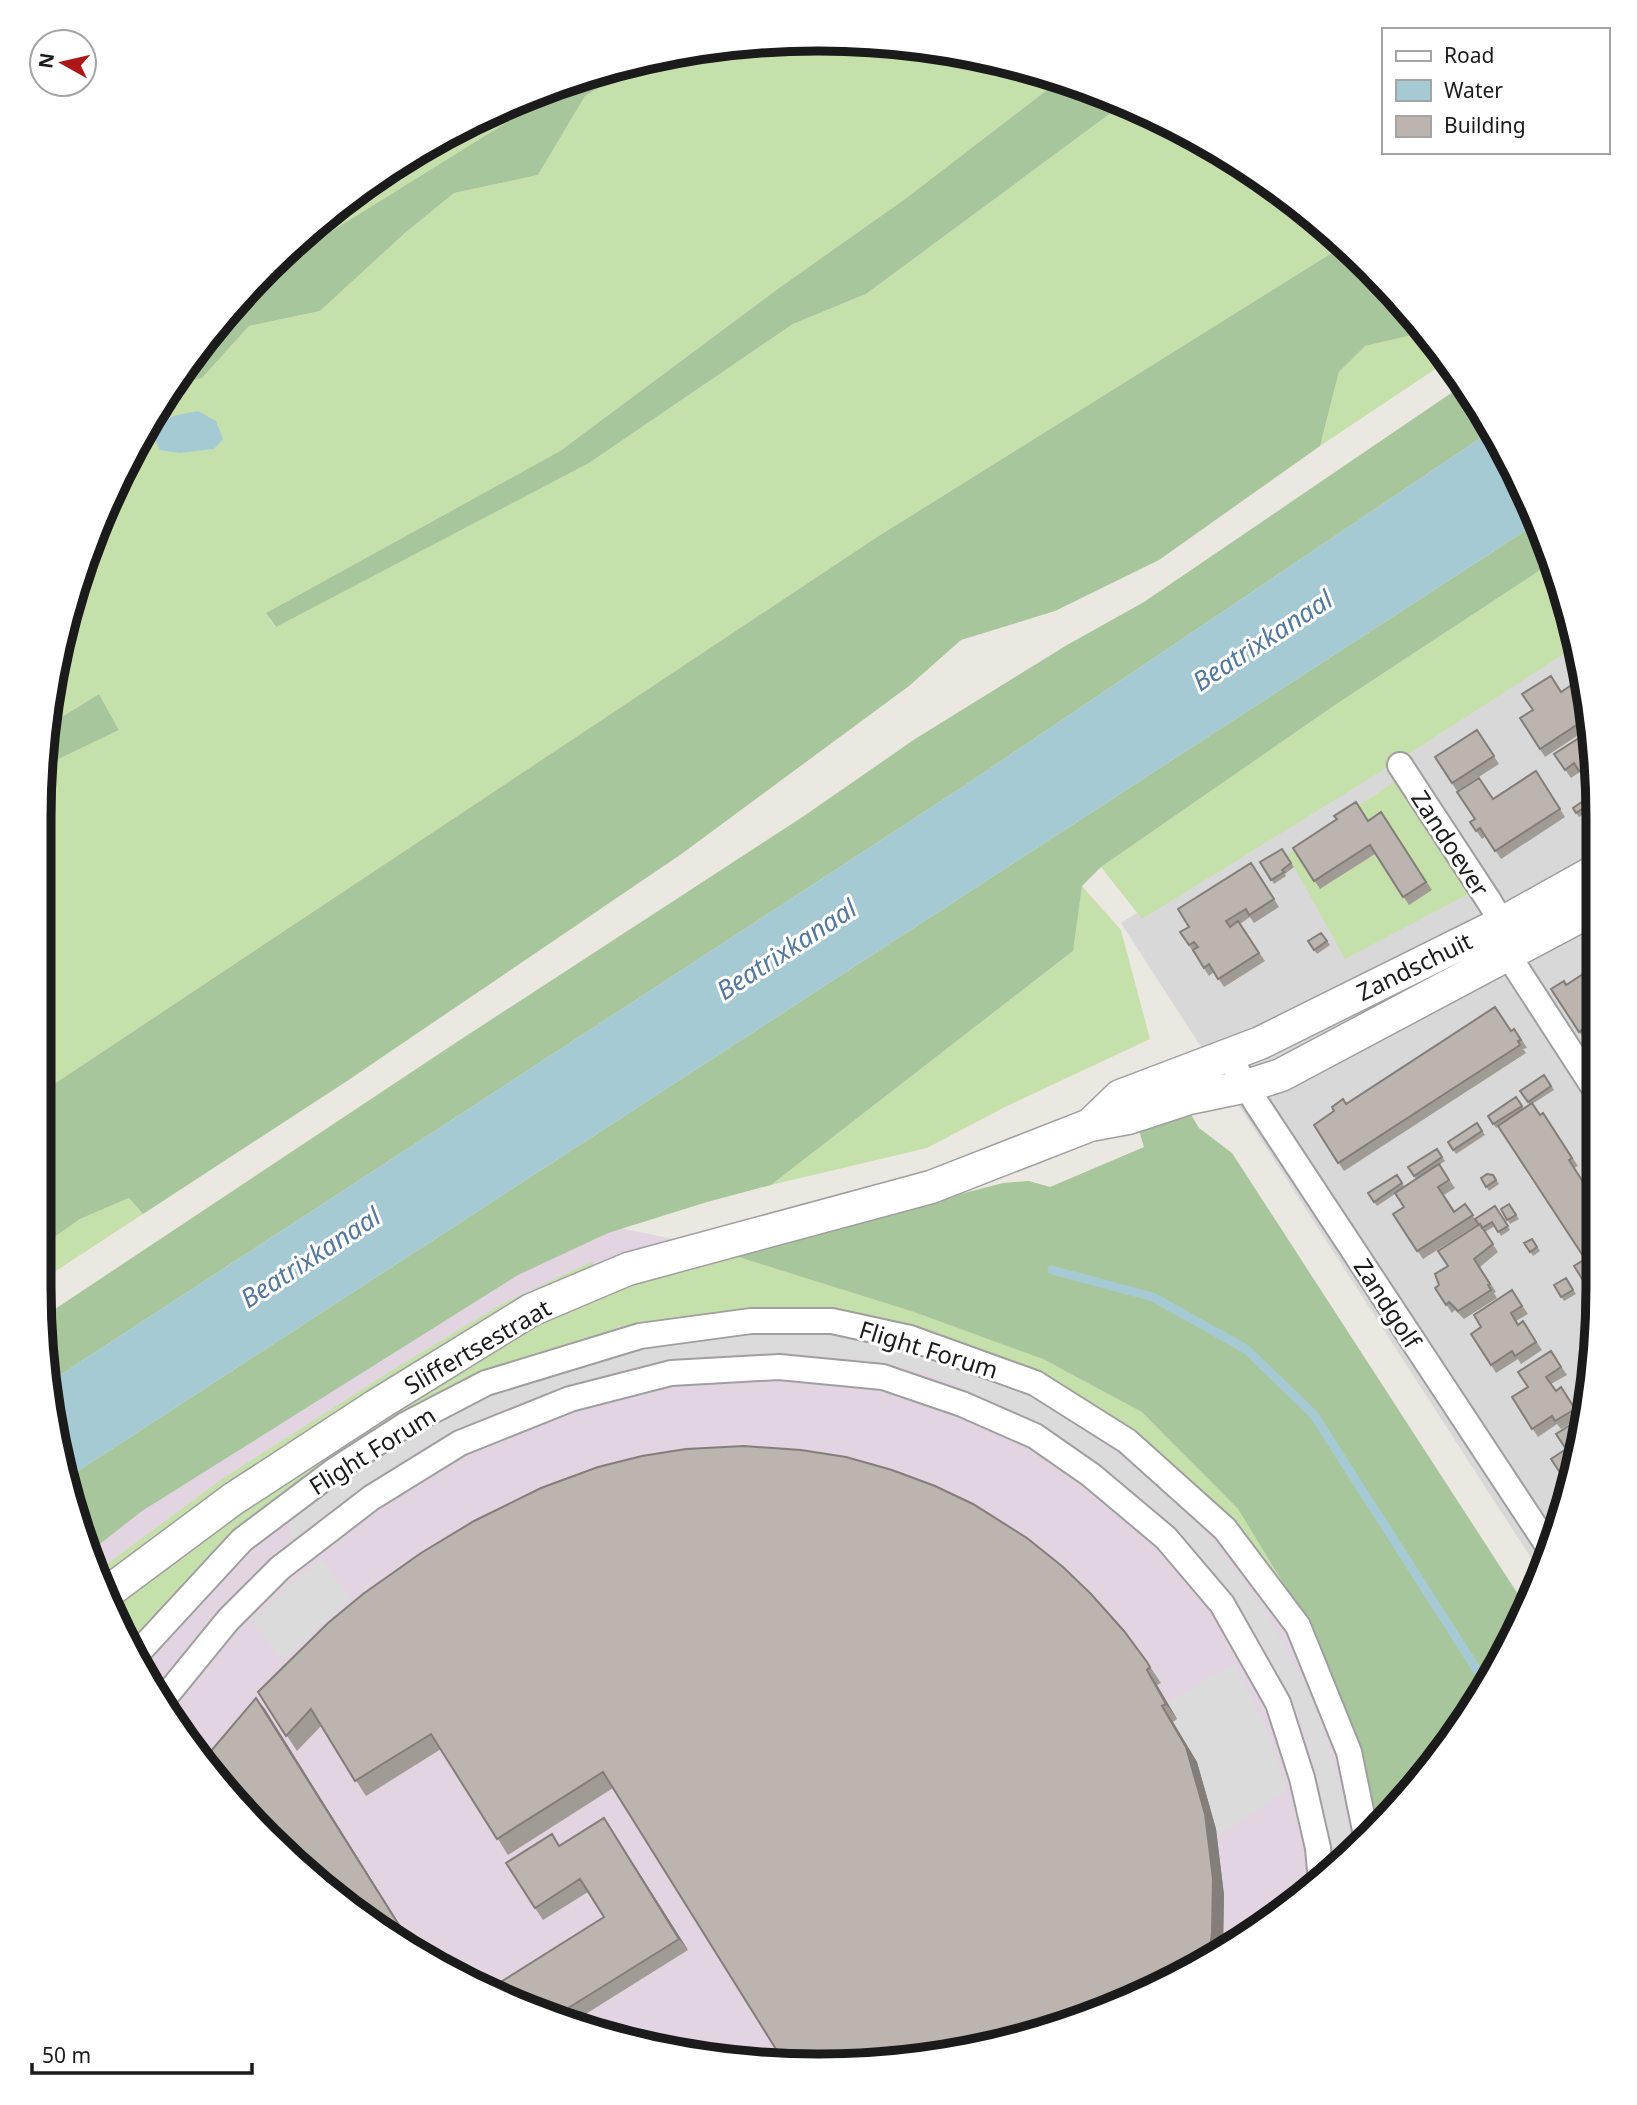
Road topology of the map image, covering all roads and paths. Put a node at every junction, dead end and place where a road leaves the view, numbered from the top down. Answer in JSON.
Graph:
{"nodes":[{"id":1,"x":1400,"y":765,"type":"dead end"},
{"id":2,"x":1586,"y":876,"type":"edge"},
{"id":3,"x":1586,"y":913,"type":"edge"},
{"id":4,"x":1502,"y":923,"type":"junction"},
{"id":5,"x":1508,"y":956,"type":"junction"},
{"id":6,"x":1228,"y":1055,"type":"junction"},
{"id":7,"x":1586,"y":1076,"type":"edge"},
{"id":8,"x":1247,"y":1086,"type":"junction"},
{"id":9,"x":1090,"y":1125,"type":"junction"},
{"id":10,"x":1544,"y":1539,"type":"edge"},
{"id":11,"x":113,"y":1588,"type":"edge"},
{"id":12,"x":142,"y":1648,"type":"edge"},
{"id":13,"x":168,"y":1693,"type":"edge"},
{"id":14,"x":1364,"y":1826,"type":"edge"},
{"id":15,"x":1320,"y":1868,"type":"edge"}],
"edges":[{"from":1,"to":4,"type":"street","name":"Zandoever"},
{"from":2,"to":4,"type":"street","name":"Zandschuit"},
{"from":3,"to":5,"type":"street","name":"Zandschuit"},
{"from":4,"to":5,"type":"street"},
{"from":4,"to":6,"type":"street","name":"Zandschuit"},
{"from":5,"to":7,"type":"street"},
{"from":5,"to":8,"type":"street","name":"Zandschuit"},
{"from":6,"to":8,"type":"street","name":"Zandgolf"},
{"from":6,"to":9,"type":"street","name":"Sliffertsestraat"},
{"from":8,"to":9,"type":"street","name":"Sliffertsestraat"},
{"from":8,"to":10,"type":"street","name":"Zandgolf"},
{"from":9,"to":11,"type":"street","name":"Sliffertsestraat"},
{"from":12,"to":14,"type":"street","name":"Flight Forum"},
{"from":13,"to":15,"type":"street","name":"Flight Forum"}]}
